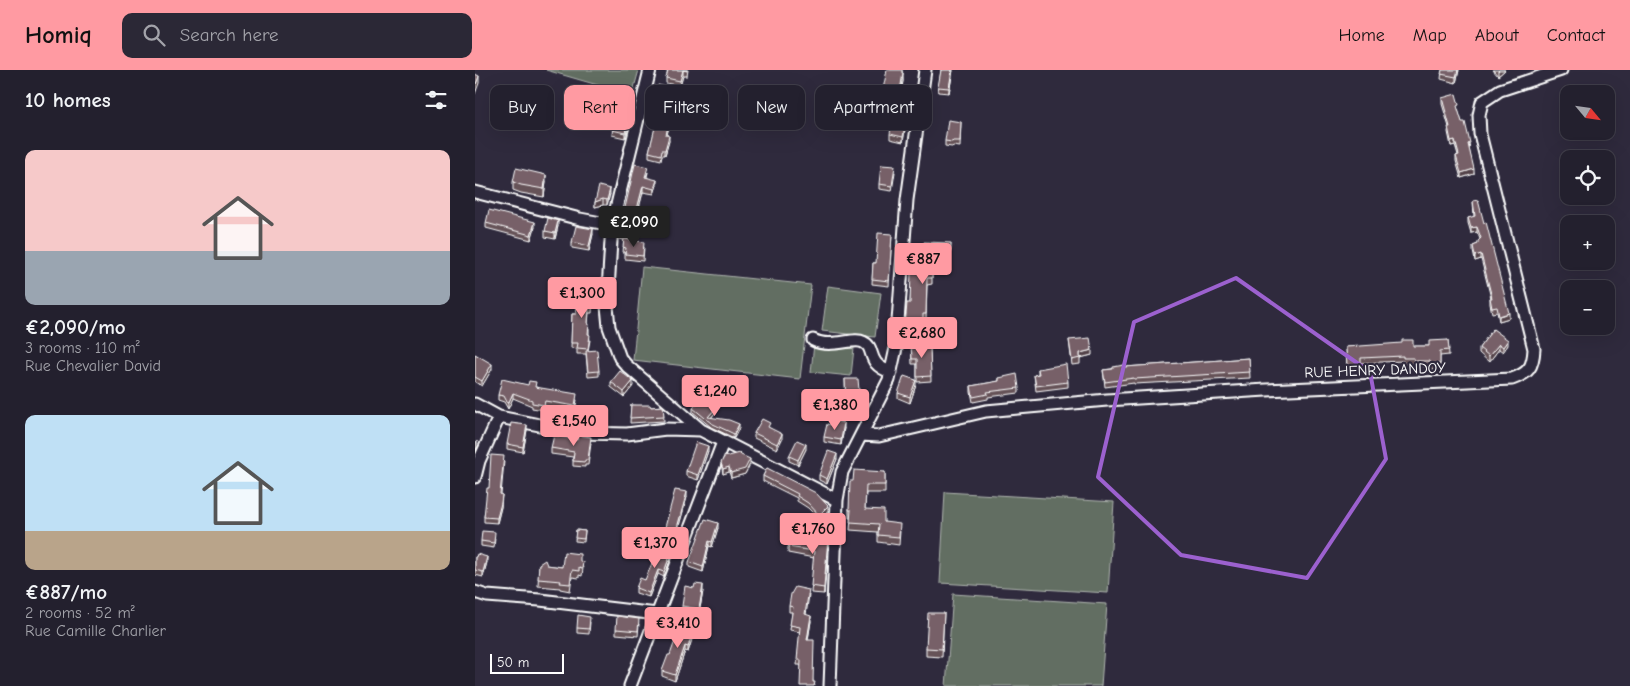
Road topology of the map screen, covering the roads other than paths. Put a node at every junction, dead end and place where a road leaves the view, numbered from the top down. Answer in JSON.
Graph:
{"nodes":[{"id":1,"x":650,"y":70,"type":"edge"},
{"id":2,"x":925,"y":70,"type":"edge"},
{"id":3,"x":1561,"y":70,"type":"edge"},
{"id":4,"x":475,"y":192,"type":"edge"},
{"id":5,"x":612,"y":225,"type":"junction"},
{"id":6,"x":813,"y":340,"type":"dead end"},
{"id":7,"x":891,"y":372,"type":"junction"},
{"id":8,"x":475,"y":404,"type":"edge"},
{"id":9,"x":499,"y":417,"type":"junction"},
{"id":10,"x":701,"y":430,"type":"junction"},
{"id":11,"x":861,"y":435,"type":"junction"},
{"id":12,"x":723,"y":442,"type":"junction"},
{"id":13,"x":475,"y":476,"type":"edge"},
{"id":14,"x":837,"y":500,"type":"junction"},
{"id":15,"x":475,"y":592,"type":"edge"},
{"id":16,"x":657,"y":614,"type":"junction"},
{"id":17,"x":630,"y":686,"type":"edge"},
{"id":18,"x":830,"y":686,"type":"edge"}],
"edges":[{"from":1,"to":5,"type":"street"},
{"from":2,"to":7,"type":"street"},
{"from":3,"to":11,"type":"street","name":"RUE HENRY DANDOY"},
{"from":4,"to":5,"type":"street"},
{"from":5,"to":10,"type":"street"},
{"from":6,"to":7,"type":"street"},
{"from":7,"to":11,"type":"street"},
{"from":8,"to":9,"type":"street"},
{"from":9,"to":10,"type":"street"},
{"from":9,"to":13,"type":"street"},
{"from":10,"to":12,"type":"street"},
{"from":11,"to":14,"type":"street"},
{"from":12,"to":14,"type":"street"},
{"from":12,"to":16,"type":"street"},
{"from":14,"to":18,"type":"street"},
{"from":15,"to":16,"type":"street"},
{"from":16,"to":17,"type":"street"}]}
